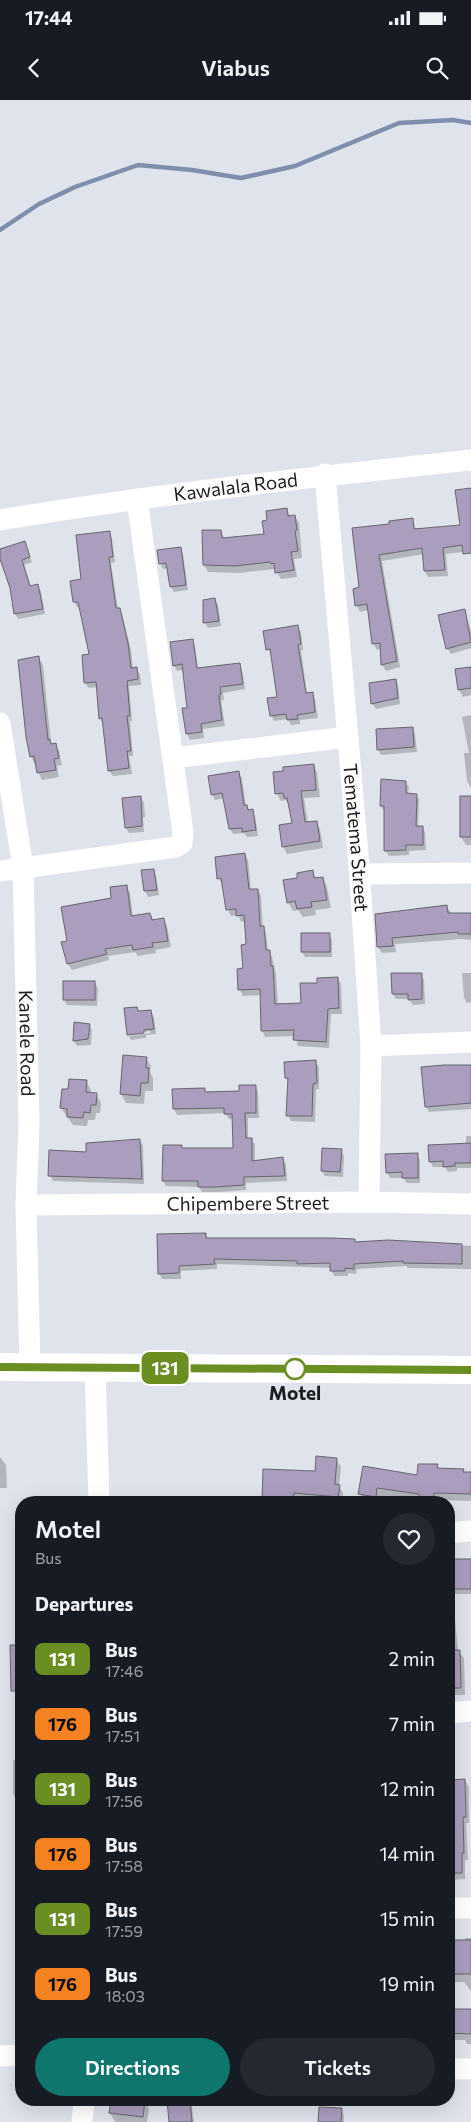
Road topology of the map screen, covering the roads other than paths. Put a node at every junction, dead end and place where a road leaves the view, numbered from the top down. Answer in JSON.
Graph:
{"nodes":[{"id":1,"x":471,"y":460,"type":"edge"},
{"id":2,"x":325,"y":474,"type":"junction"},
{"id":3,"x":137,"y":499,"type":"junction"},
{"id":4,"x":0,"y":520,"type":"edge"},
{"id":5,"x":0,"y":723,"type":"edge"},
{"id":6,"x":348,"y":737,"type":"junction"},
{"id":7,"x":173,"y":758,"type":"junction"},
{"id":8,"x":23,"y":868,"type":"junction"},
{"id":9,"x":0,"y":870,"type":"edge"},
{"id":10,"x":471,"y":873,"type":"edge"},
{"id":11,"x":360,"y":874,"type":"junction"},
{"id":12,"x":471,"y":1042,"type":"edge"},
{"id":13,"x":371,"y":1046,"type":"junction"},
{"id":14,"x":369,"y":1202,"type":"junction"},
{"id":15,"x":471,"y":1204,"type":"edge"},
{"id":16,"x":26,"y":1205,"type":"junction"},
{"id":17,"x":0,"y":1367,"type":"edge"},
{"id":18,"x":30,"y":1367,"type":"junction"},
{"id":19,"x":95,"y":1367,"type":"junction"},
{"id":20,"x":471,"y":1370,"type":"edge"},
{"id":21,"x":99,"y":1496,"type":"edge"},
{"id":22,"x":471,"y":1531,"type":"edge"},
{"id":23,"x":455,"y":1532,"type":"edge"},
{"id":24,"x":471,"y":1711,"type":"edge"},
{"id":25,"x":455,"y":1712,"type":"edge"},
{"id":26,"x":455,"y":1908,"type":"edge"},
{"id":27,"x":471,"y":1908,"type":"edge"},
{"id":28,"x":15,"y":2055,"type":"edge"},
{"id":29,"x":0,"y":2056,"type":"edge"},
{"id":30,"x":455,"y":2069,"type":"edge"},
{"id":31,"x":471,"y":2070,"type":"edge"},
{"id":32,"x":83,"y":2106,"type":"edge"},
{"id":33,"x":82,"y":2122,"type":"edge"}],
"edges":[{"from":1,"to":2,"type":"street","name":"Kawalala Road"},
{"from":2,"to":3,"type":"street","name":"Kawalala Road"},
{"from":2,"to":6,"type":"street","name":"Tematema Street"},
{"from":3,"to":4,"type":"street","name":"Kawalala Road"},
{"from":3,"to":7,"type":"street"},
{"from":5,"to":8,"type":"street","name":"Kanele Road"},
{"from":6,"to":7,"type":"street"},
{"from":6,"to":11,"type":"street","name":"Tematema Street"},
{"from":7,"to":8,"type":"street"},
{"from":8,"to":9,"type":"street"},
{"from":8,"to":16,"type":"street","name":"Kanele Road"},
{"from":10,"to":11,"type":"street"},
{"from":11,"to":13,"type":"street","name":"Tematema Street"},
{"from":12,"to":13,"type":"street"},
{"from":13,"to":14,"type":"street","name":"Tematema Street"},
{"from":14,"to":15,"type":"street","name":"Chipembere Street"},
{"from":14,"to":16,"type":"street","name":"Chipembere Street"},
{"from":16,"to":18,"type":"street","name":"Kanele Road"},
{"from":17,"to":18,"type":"main road"},
{"from":18,"to":19,"type":"main road"},
{"from":19,"to":20,"type":"main road"},
{"from":19,"to":21,"type":"street"},
{"from":22,"to":23,"type":"street"},
{"from":24,"to":25,"type":"street"},
{"from":26,"to":27,"type":"street"},
{"from":28,"to":29,"type":"street"},
{"from":30,"to":31,"type":"street"},
{"from":32,"to":33,"type":"street"}]}
